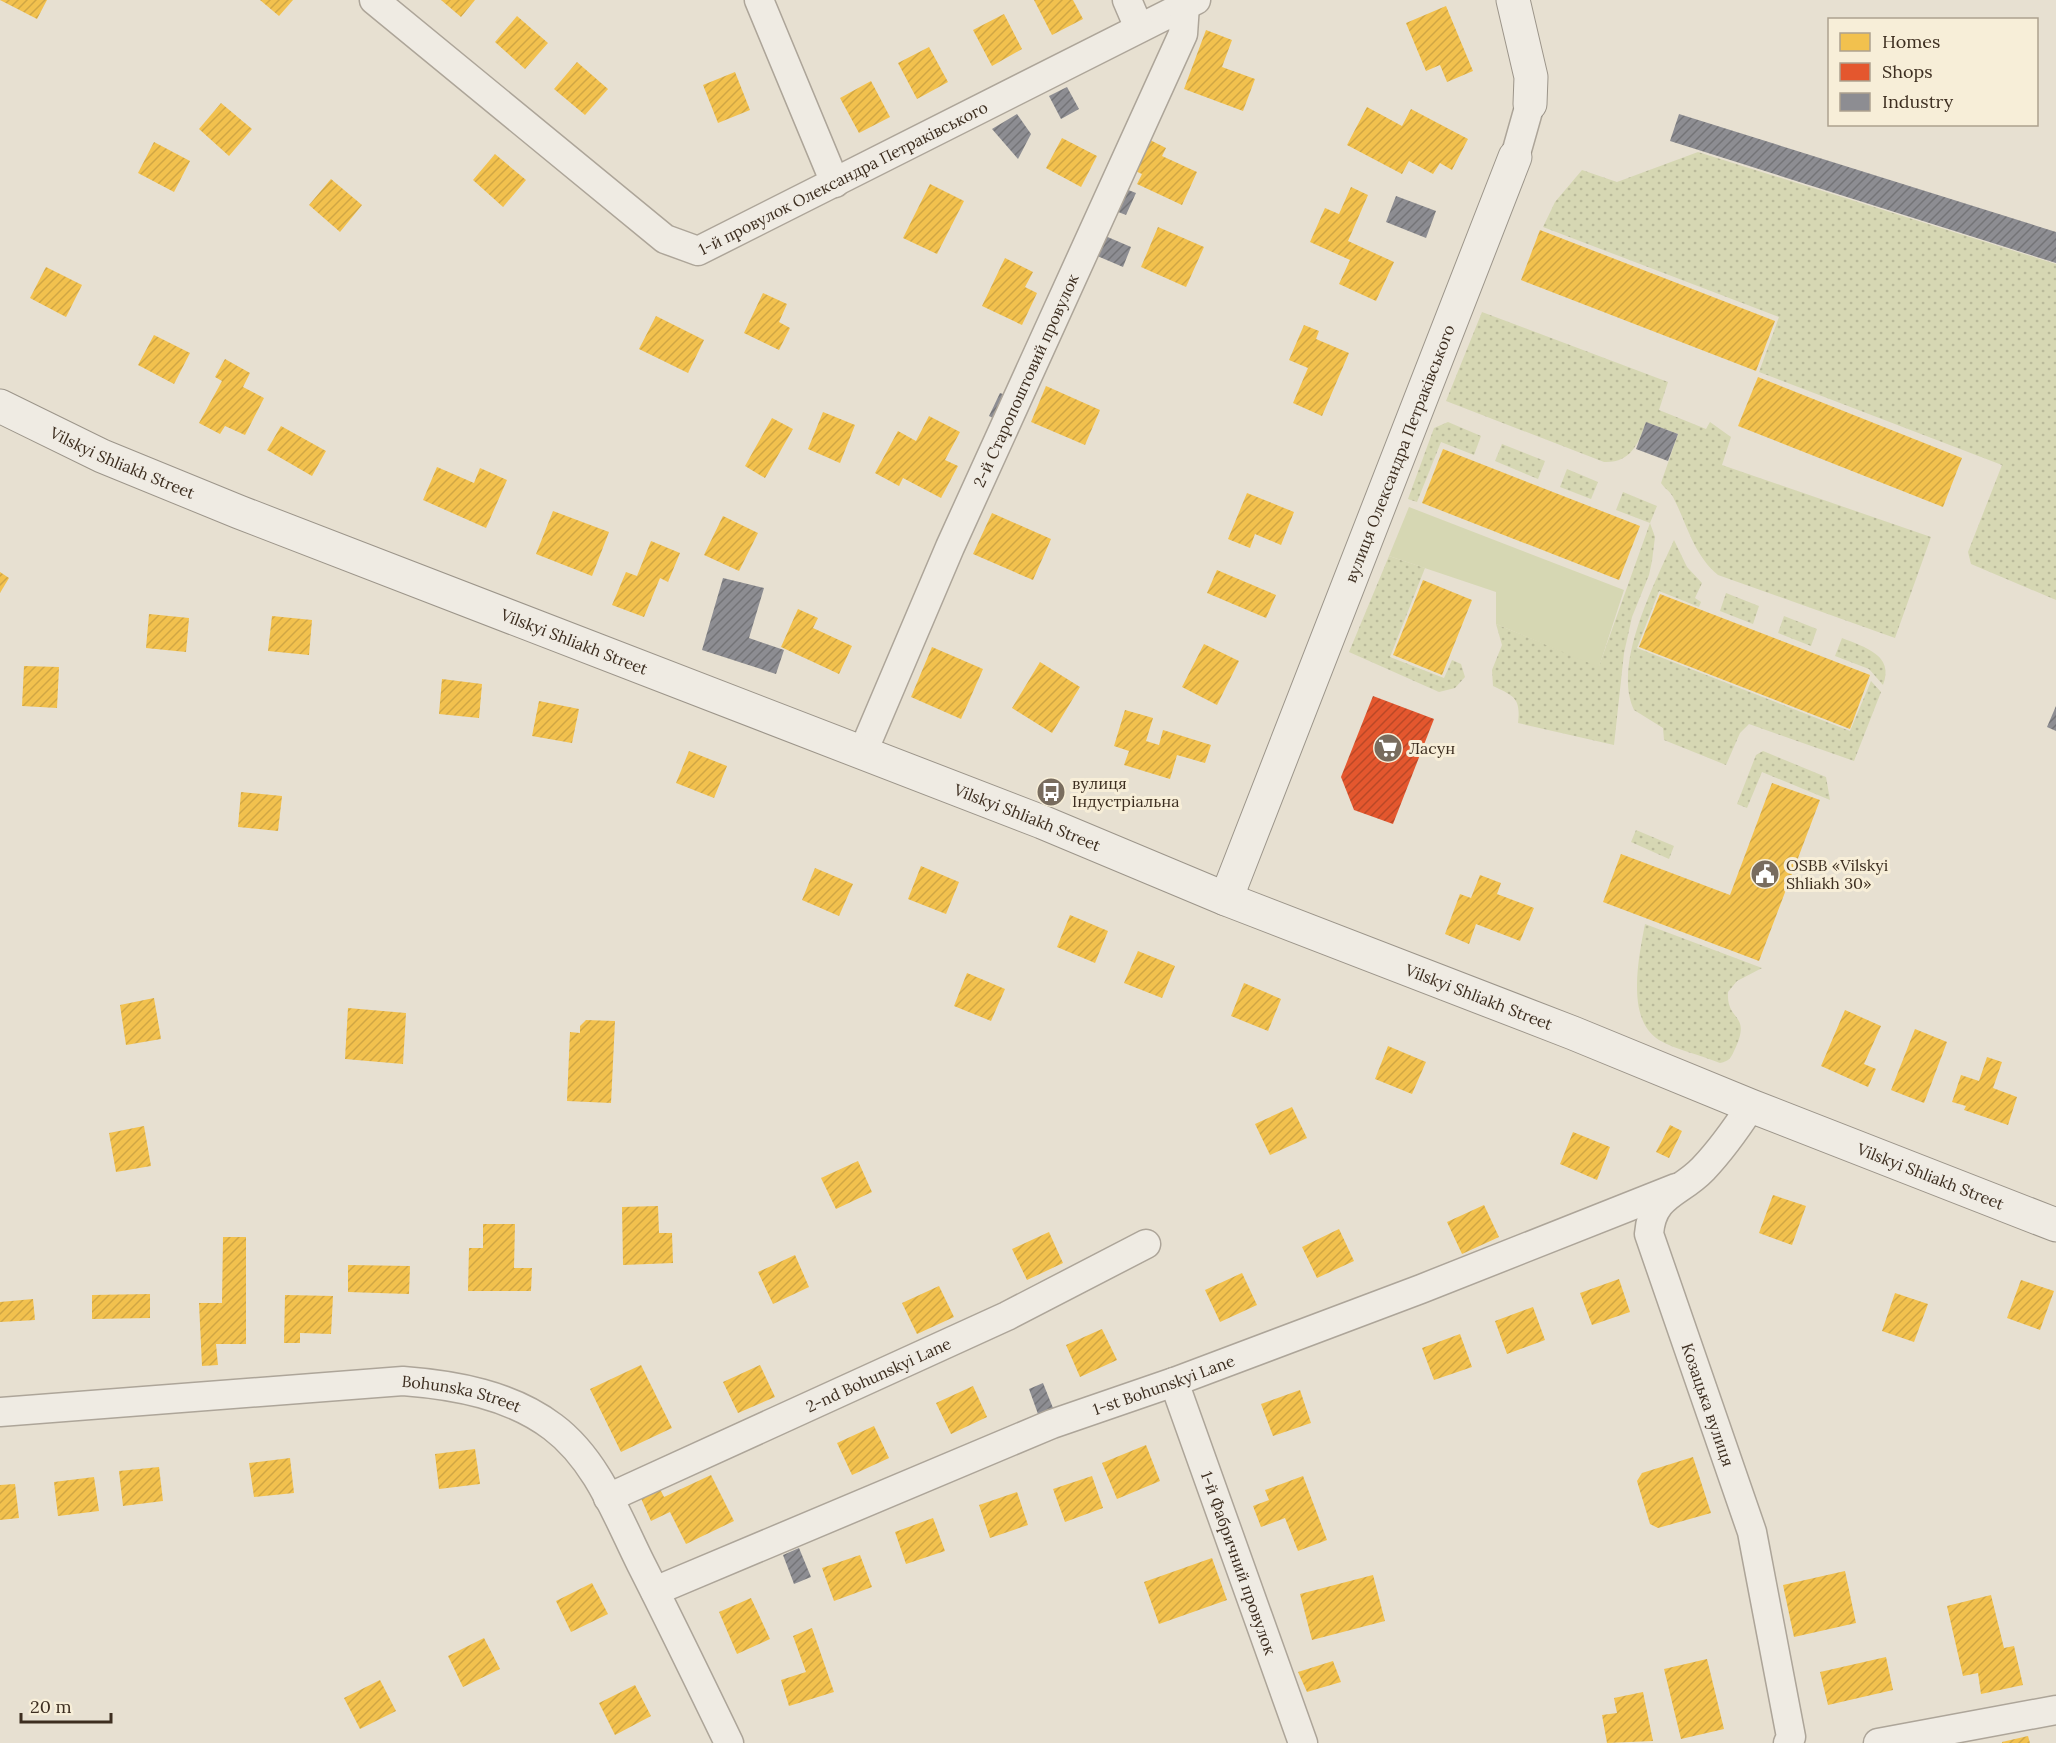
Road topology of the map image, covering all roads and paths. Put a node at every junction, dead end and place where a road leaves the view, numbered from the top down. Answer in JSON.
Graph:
{"nodes":[{"id":1,"x":374,"y":0,"type":"edge"},
{"id":2,"x":759,"y":0,"type":"edge"},
{"id":3,"x":1127,"y":0,"type":"edge"},
{"id":4,"x":1513,"y":0,"type":"edge"},
{"id":5,"x":1190,"y":3,"type":"edge"},
{"id":6,"x":1139,"y":28,"type":"junction"},
{"id":7,"x":1530,"y":104,"type":"joint"},
{"id":8,"x":1515,"y":157,"type":"joint"},
{"id":9,"x":835,"y":183,"type":"junction"},
{"id":10,"x":0,"y":406,"type":"edge"},
{"id":11,"x":862,"y":754,"type":"junction"},
{"id":12,"x":1226,"y":899,"type":"junction"},
{"id":13,"x":1751,"y":1106,"type":"junction"},
{"id":14,"x":1676,"y":1188,"type":"junction"},
{"id":15,"x":2056,"y":1225,"type":"edge"},
{"id":16,"x":1146,"y":1244,"type":"dead end"},
{"id":17,"x":1174,"y":1382,"type":"junction"},
{"id":18,"x":0,"y":1412,"type":"edge"},
{"id":19,"x":608,"y":1498,"type":"junction"},
{"id":20,"x":654,"y":1591,"type":"junction"},
{"id":21,"x":2056,"y":1710,"type":"edge"},
{"id":22,"x":729,"y":1743,"type":"edge"},
{"id":23,"x":1303,"y":1743,"type":"edge"},
{"id":24,"x":1788,"y":1743,"type":"edge"},
{"id":25,"x":1878,"y":1743,"type":"edge"}],
"edges":[{"from":1,"to":9,"type":"street","name":"1-й провулок Олександра Петраківського"},
{"from":2,"to":9,"type":"street"},
{"from":3,"to":6,"type":"street"},
{"from":4,"to":7,"type":"street","name":"вулиця Олександра Петраківського"},
{"from":5,"to":6,"type":"street","name":"1-й провулок Олександра Петраківського"},
{"from":5,"to":11,"type":"street","name":"2-й Старопоштовий провулок"},
{"from":6,"to":9,"type":"street","name":"1-й провулок Олександра Петраківського"},
{"from":7,"to":8,"type":"street","name":"вулиця Олександра Петраківського"},
{"from":8,"to":12,"type":"street","name":"вулиця Олександра Петраківського"},
{"from":10,"to":11,"type":"street","name":"Vilskyi Shliakh Street"},
{"from":11,"to":12,"type":"street","name":"Vilskyi Shliakh Street"},
{"from":12,"to":13,"type":"street","name":"Vilskyi Shliakh Street"},
{"from":13,"to":14,"type":"street","name":"Козацька вулиця"},
{"from":13,"to":15,"type":"street","name":"Vilskyi Shliakh Street"},
{"from":14,"to":17,"type":"street","name":"1-st Bohunskyi Lane"},
{"from":14,"to":24,"type":"street","name":"Козацька вулиця"},
{"from":16,"to":19,"type":"street","name":"2-nd Bohunskyi Lane"},
{"from":17,"to":20,"type":"street","name":"1-st Bohunskyi Lane"},
{"from":17,"to":23,"type":"street","name":"1-й Фабричний провулок"},
{"from":18,"to":19,"type":"street","name":"Bohunska Street"},
{"from":19,"to":20,"type":"street","name":"Bohunska Street"},
{"from":20,"to":22,"type":"street","name":"Bohunska Street"},
{"from":21,"to":25,"type":"street"}]}
